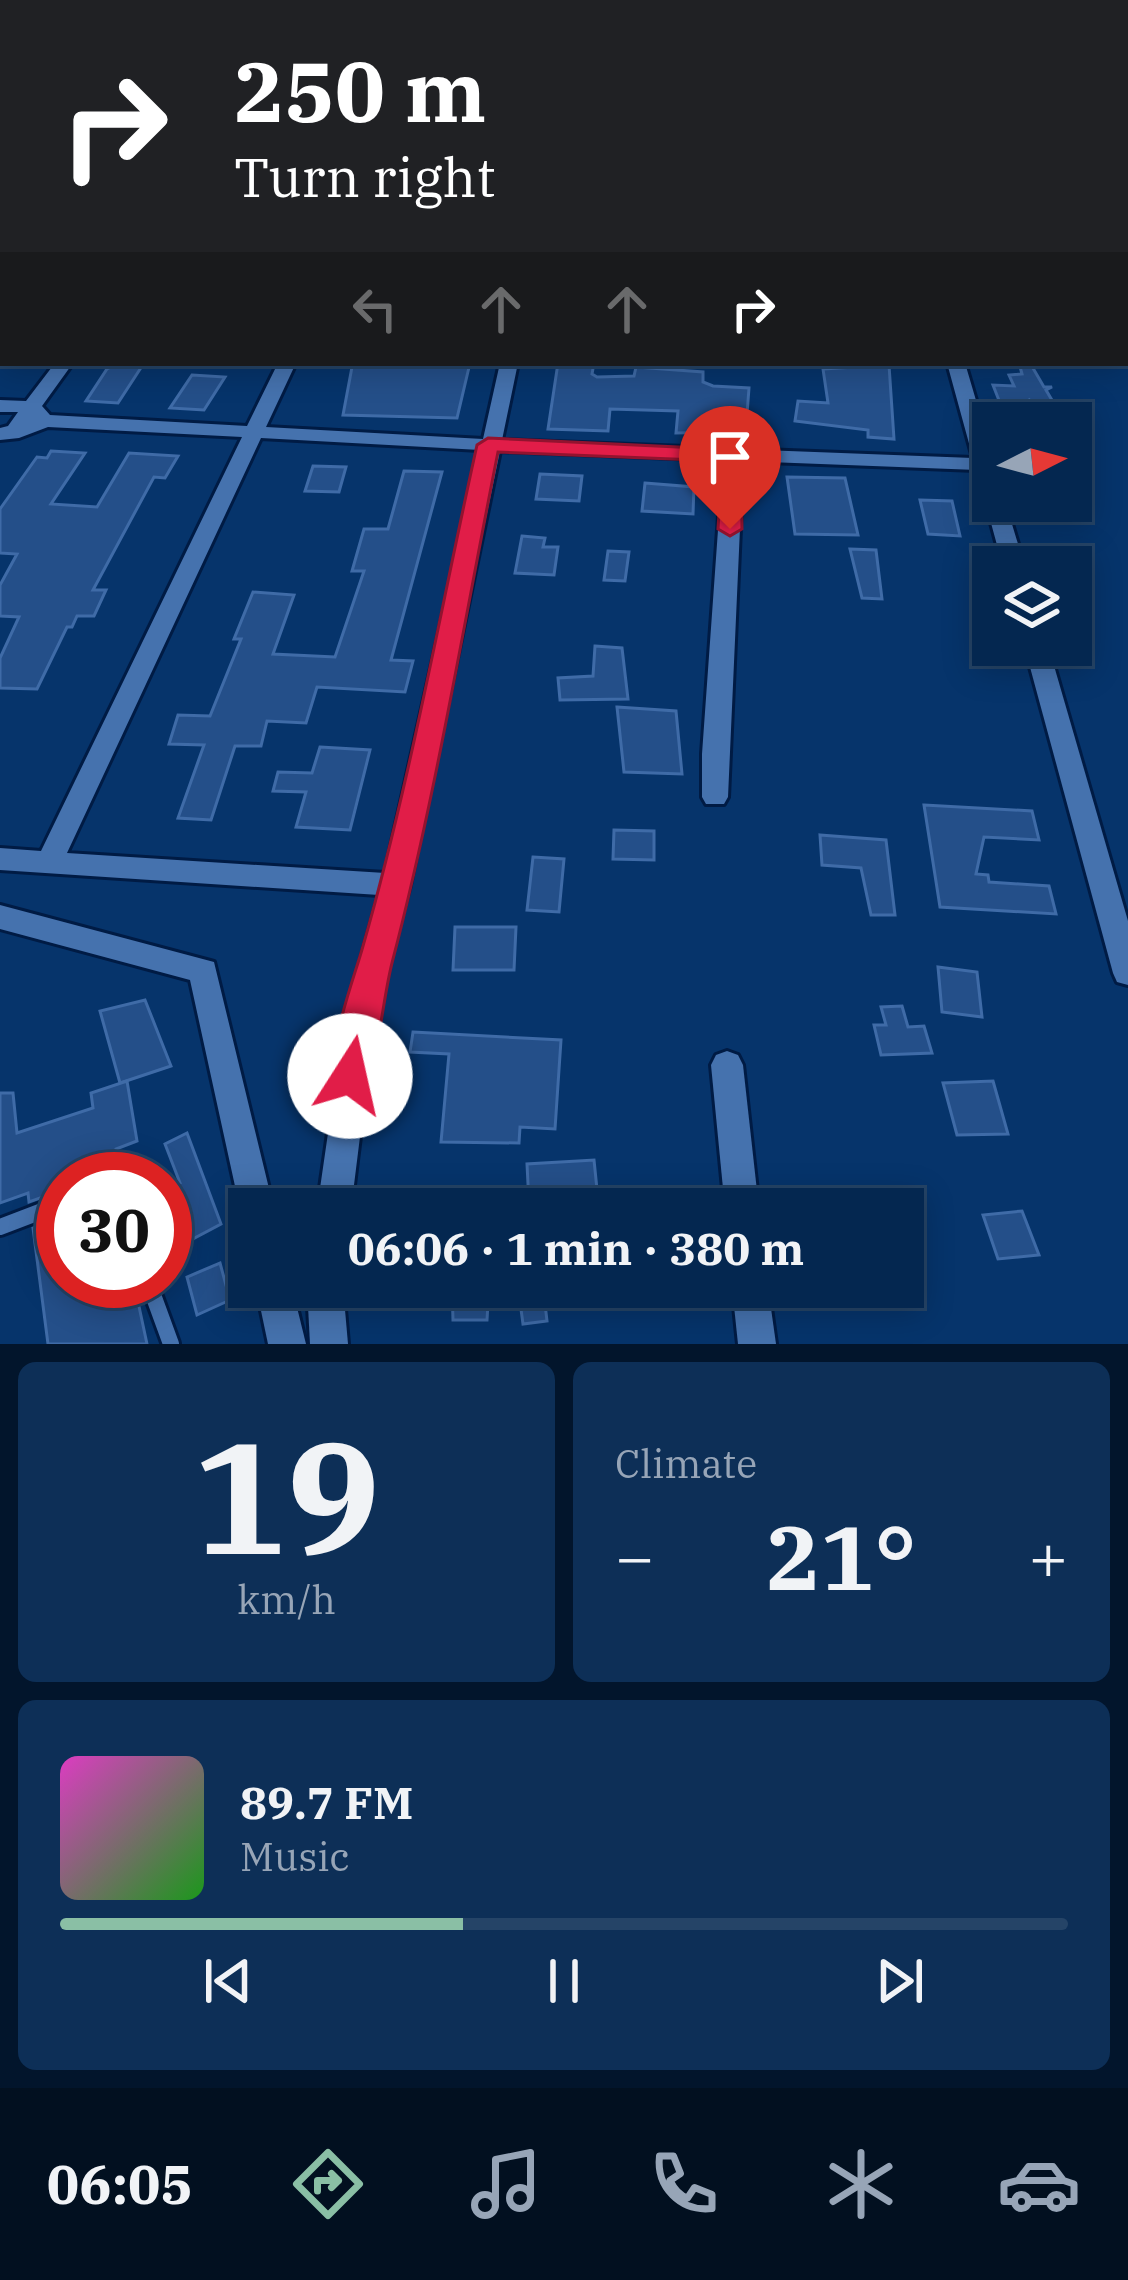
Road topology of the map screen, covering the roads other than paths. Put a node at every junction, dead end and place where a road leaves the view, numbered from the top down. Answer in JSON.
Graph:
{"nodes":[{"id":1,"x":63,"y":366,"type":"edge"},
{"id":2,"x":286,"y":366,"type":"edge"},
{"id":3,"x":508,"y":366,"type":"edge"},
{"id":4,"x":957,"y":366,"type":"edge"},
{"id":5,"x":0,"y":406,"type":"edge"},
{"id":6,"x":39,"y":414,"type":"junction"},
{"id":7,"x":972,"y":419,"type":"edge"},
{"id":8,"x":254,"y":433,"type":"junction"},
{"id":9,"x":4,"y":440,"type":"edge"},
{"id":10,"x":488,"y":445,"type":"junction"},
{"id":11,"x":734,"y":454,"type":"junction"},
{"id":12,"x":972,"y":463,"type":"edge"},
{"id":13,"x":1042,"y":666,"type":"edge"},
{"id":14,"x":715,"y":797,"type":"dead end"},
{"id":15,"x":0,"y":859,"type":"edge"},
{"id":16,"x":50,"y":862,"type":"junction"},
{"id":17,"x":396,"y":886,"type":"junction"},
{"id":18,"x":0,"y":917,"type":"edge"},
{"id":19,"x":1128,"y":973,"type":"edge"},
{"id":20,"x":727,"y":1065,"type":"dead end"},
{"id":21,"x":252,"y":1188,"type":"edge"},
{"id":22,"x":337,"y":1188,"type":"edge"},
{"id":23,"x":740,"y":1188,"type":"edge"},
{"id":24,"x":36,"y":1213,"type":"edge"},
{"id":25,"x":0,"y":1227,"type":"edge"},
{"id":26,"x":158,"y":1308,"type":"edge"},
{"id":27,"x":279,"y":1308,"type":"edge"},
{"id":28,"x":326,"y":1308,"type":"edge"},
{"id":29,"x":753,"y":1308,"type":"edge"},
{"id":30,"x":171,"y":1344,"type":"edge"},
{"id":31,"x":287,"y":1344,"type":"edge"},
{"id":32,"x":328,"y":1344,"type":"edge"},
{"id":33,"x":757,"y":1344,"type":"edge"}],
"edges":[{"from":1,"to":6,"type":"street"},
{"from":2,"to":8,"type":"street"},
{"from":3,"to":10,"type":"street"},
{"from":4,"to":7,"type":"street"},
{"from":5,"to":6,"type":"street"},
{"from":6,"to":8,"type":"street"},
{"from":6,"to":9,"type":"street"},
{"from":8,"to":10,"type":"street"},
{"from":8,"to":16,"type":"street"},
{"from":10,"to":11,"type":"street"},
{"from":10,"to":17,"type":"street"},
{"from":11,"to":12,"type":"street"},
{"from":11,"to":14,"type":"street"},
{"from":13,"to":19,"type":"street"},
{"from":15,"to":16,"type":"street"},
{"from":16,"to":17,"type":"street"},
{"from":17,"to":22,"type":"street"},
{"from":18,"to":21,"type":"street"},
{"from":20,"to":23,"type":"street"},
{"from":24,"to":25,"type":"lane"},
{"from":26,"to":30,"type":"lane"},
{"from":27,"to":31,"type":"street"},
{"from":28,"to":32,"type":"street"},
{"from":29,"to":33,"type":"street"}]}
